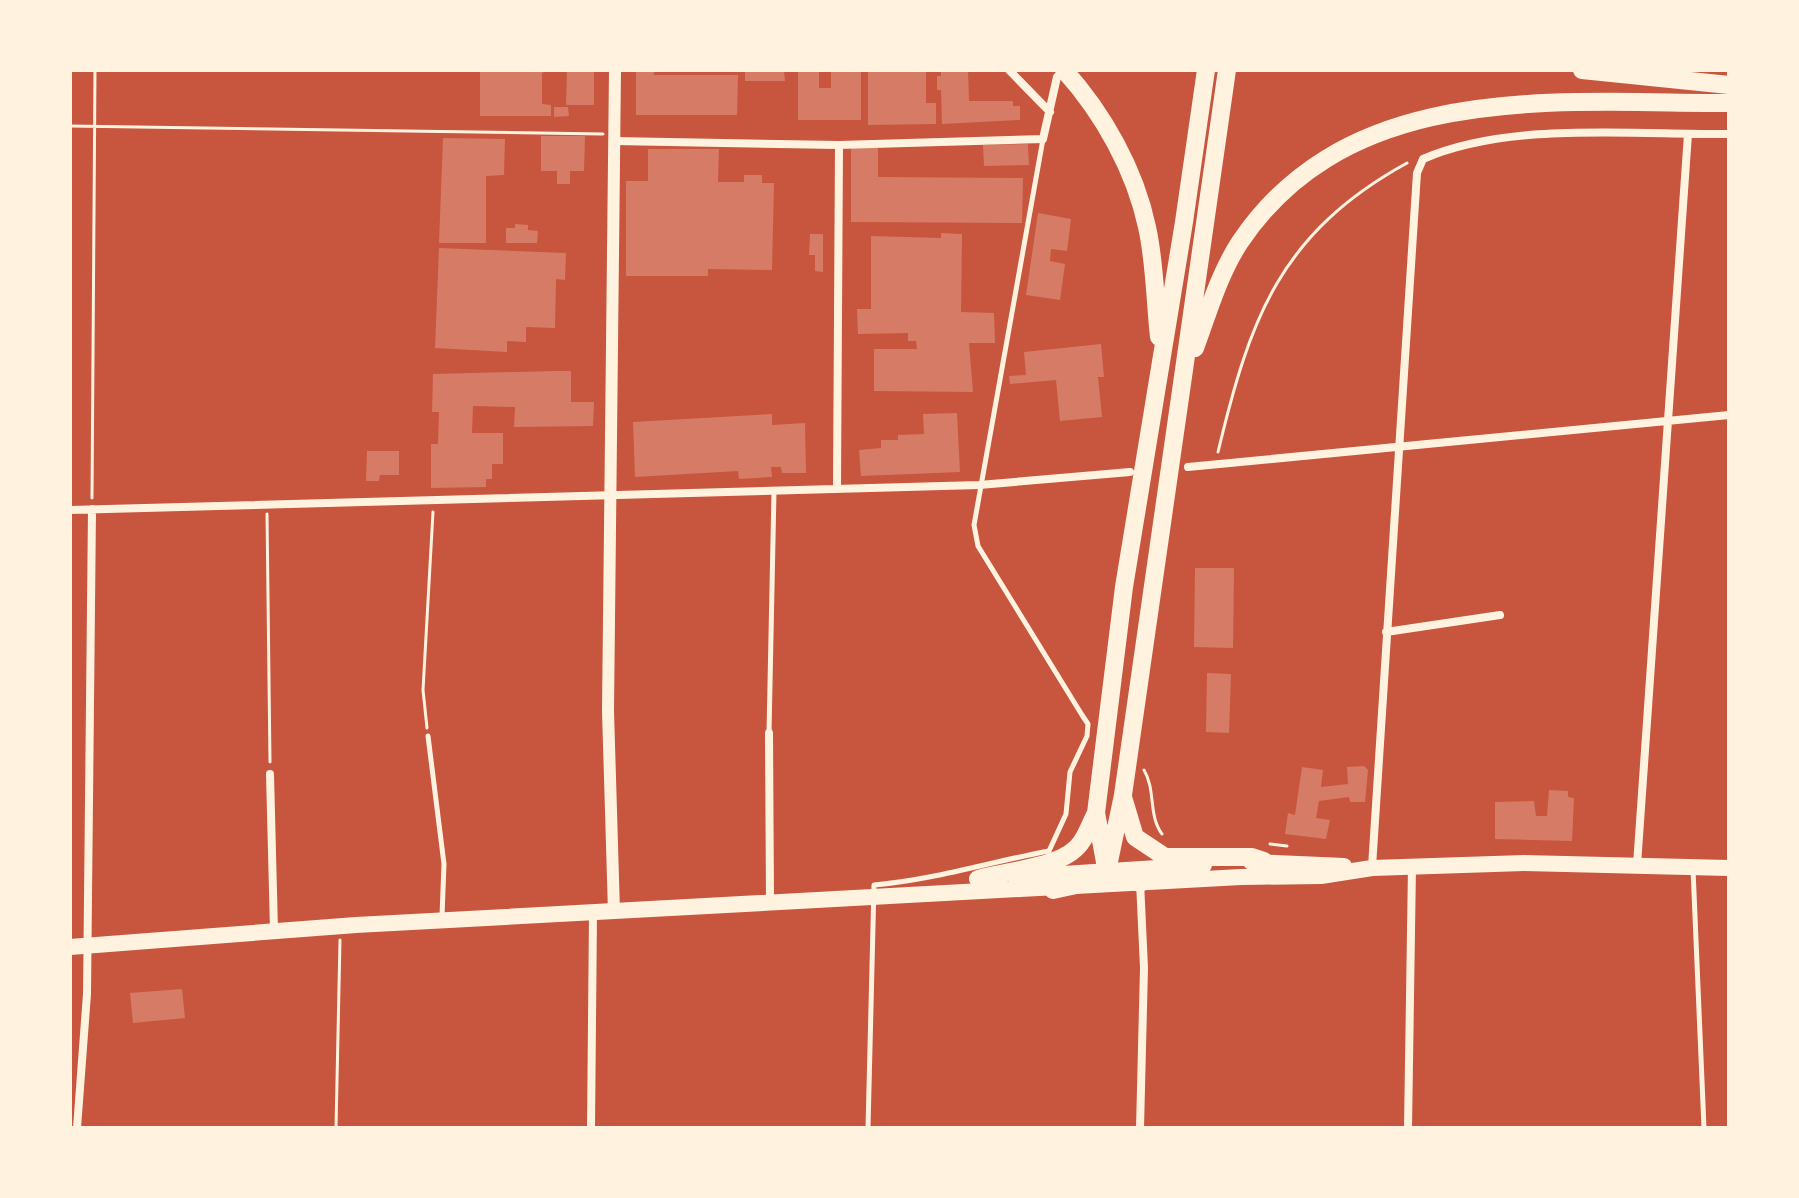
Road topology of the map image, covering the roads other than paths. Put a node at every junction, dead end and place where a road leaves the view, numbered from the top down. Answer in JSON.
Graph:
{"nodes":[{"id":1,"x":615,"y":70,"type":"edge"},
{"id":2,"x":1009,"y":70,"type":"edge"},
{"id":3,"x":1582,"y":70,"type":"edge"},
{"id":4,"x":1205,"y":72,"type":"edge"},
{"id":5,"x":1061,"y":73,"type":"edge"},
{"id":6,"x":1226,"y":74,"type":"edge"},
{"id":7,"x":1729,"y":85,"type":"edge"},
{"id":8,"x":1729,"y":103,"type":"edge"},
{"id":9,"x":1050,"y":112,"type":"junction"},
{"id":10,"x":1688,"y":134,"type":"junction"},
{"id":11,"x":1729,"y":134,"type":"edge"},
{"id":12,"x":614,"y":138,"type":"junction"},
{"id":13,"x":1043,"y":139,"type":"junction"},
{"id":14,"x":839,"y":145,"type":"junction"},
{"id":15,"x":1162,"y":360,"type":"junction"},
{"id":16,"x":1185,"y":376,"type":"junction"},
{"id":17,"x":1729,"y":415,"type":"edge"},
{"id":18,"x":1669,"y":421,"type":"junction"},
{"id":19,"x":1398,"y":447,"type":"junction"},
{"id":20,"x":1188,"y":467,"type":"dead end"},
{"id":21,"x":1130,"y":472,"type":"dead end"},
{"id":22,"x":979,"y":485,"type":"junction"},
{"id":23,"x":837,"y":488,"type":"junction"},
{"id":24,"x":774,"y":491,"type":"junction"},
{"id":25,"x":612,"y":497,"type":"junction"},
{"id":26,"x":92,"y":509,"type":"junction"},
{"id":27,"x":70,"y":510,"type":"edge"},
{"id":28,"x":1500,"y":615,"type":"dead end"},
{"id":29,"x":1386,"y":632,"type":"junction"},
{"id":30,"x":769,"y":733,"type":"joint"},
{"id":31,"x":428,"y":736,"type":"road end"},
{"id":32,"x":270,"y":774,"type":"road end"},
{"id":33,"x":1123,"y":795,"type":"junction"},
{"id":34,"x":1096,"y":813,"type":"junction"},
{"id":35,"x":1264,"y":861,"type":"junction"},
{"id":36,"x":1637,"y":865,"type":"junction"},
{"id":37,"x":1412,"y":866,"type":"junction"},
{"id":38,"x":1693,"y":866,"type":"junction"},
{"id":39,"x":1372,"y":868,"type":"junction"},
{"id":40,"x":1729,"y":868,"type":"edge"},
{"id":41,"x":1107,"y":871,"type":"junction"},
{"id":42,"x":1139,"y":876,"type":"junction"},
{"id":43,"x":978,"y":879,"type":"junction"},
{"id":44,"x":1053,"y":890,"type":"junction"},
{"id":45,"x":937,"y":894,"type":"junction"},
{"id":46,"x":873,"y":899,"type":"junction"},
{"id":47,"x":770,"y":905,"type":"junction"},
{"id":48,"x":614,"y":912,"type":"junction"},
{"id":49,"x":593,"y":914,"type":"junction"},
{"id":50,"x":442,"y":921,"type":"junction"},
{"id":51,"x":274,"y":932,"type":"junction"},
{"id":52,"x":78,"y":946,"type":"edge"},
{"id":53,"x":77,"y":1128,"type":"edge"},
{"id":54,"x":591,"y":1128,"type":"edge"},
{"id":55,"x":868,"y":1128,"type":"edge"},
{"id":56,"x":1140,"y":1128,"type":"edge"},
{"id":57,"x":1408,"y":1128,"type":"edge"},
{"id":58,"x":1704,"y":1128,"type":"edge"}],
"edges":[{"from":1,"to":12,"type":"street"},
{"from":2,"to":9,"type":"street"},
{"from":3,"to":7,"type":"highway"},
{"from":4,"to":15,"type":"highway"},
{"from":5,"to":9,"type":"street"},
{"from":5,"to":15,"type":"highway"},
{"from":6,"to":16,"type":"highway"},
{"from":8,"to":16,"type":"highway"},
{"from":9,"to":13,"type":"street"},
{"from":10,"to":11,"type":"street"},
{"from":10,"to":18,"type":"street"},
{"from":10,"to":19,"type":"street"},
{"from":12,"to":14,"type":"street"},
{"from":12,"to":25,"type":"street"},
{"from":13,"to":14,"type":"street"},
{"from":13,"to":22,"type":"lane"},
{"from":14,"to":23,"type":"street"},
{"from":15,"to":34,"type":"highway"},
{"from":16,"to":33,"type":"highway"},
{"from":17,"to":18,"type":"street"},
{"from":18,"to":19,"type":"street"},
{"from":18,"to":36,"type":"street"},
{"from":19,"to":20,"type":"street"},
{"from":19,"to":29,"type":"street"},
{"from":21,"to":22,"type":"street"},
{"from":22,"to":23,"type":"street"},
{"from":22,"to":46,"type":"lane"},
{"from":23,"to":24,"type":"street"},
{"from":24,"to":25,"type":"street"},
{"from":24,"to":30,"type":"lane"},
{"from":25,"to":26,"type":"street"},
{"from":25,"to":48,"type":"street"},
{"from":26,"to":27,"type":"street"},
{"from":26,"to":52,"type":"street"},
{"from":28,"to":29,"type":"street"},
{"from":29,"to":39,"type":"street"},
{"from":30,"to":47,"type":"street"},
{"from":31,"to":50,"type":"lane"},
{"from":32,"to":51,"type":"street"},
{"from":33,"to":35,"type":"highway"},
{"from":33,"to":41,"type":"highway"},
{"from":34,"to":41,"type":"highway"},
{"from":34,"to":43,"type":"highway"},
{"from":35,"to":39,"type":"highway"},
{"from":35,"to":42,"type":"highway"},
{"from":36,"to":37,"type":"highway"},
{"from":36,"to":38,"type":"highway"},
{"from":37,"to":39,"type":"highway"},
{"from":37,"to":57,"type":"street"},
{"from":38,"to":40,"type":"highway"},
{"from":38,"to":58,"type":"lane"},
{"from":39,"to":42,"type":"highway"},
{"from":41,"to":42,"type":"highway"},
{"from":41,"to":43,"type":"highway"},
{"from":41,"to":44,"type":"highway"},
{"from":42,"to":44,"type":"highway"},
{"from":42,"to":56,"type":"street"},
{"from":43,"to":45,"type":"highway"},
{"from":44,"to":45,"type":"highway"},
{"from":45,"to":46,"type":"highway"},
{"from":46,"to":47,"type":"highway"},
{"from":46,"to":55,"type":"lane"},
{"from":47,"to":48,"type":"highway"},
{"from":48,"to":49,"type":"highway"},
{"from":49,"to":50,"type":"highway"},
{"from":49,"to":54,"type":"street"},
{"from":50,"to":51,"type":"highway"},
{"from":51,"to":52,"type":"highway"},
{"from":52,"to":53,"type":"street"}]}
